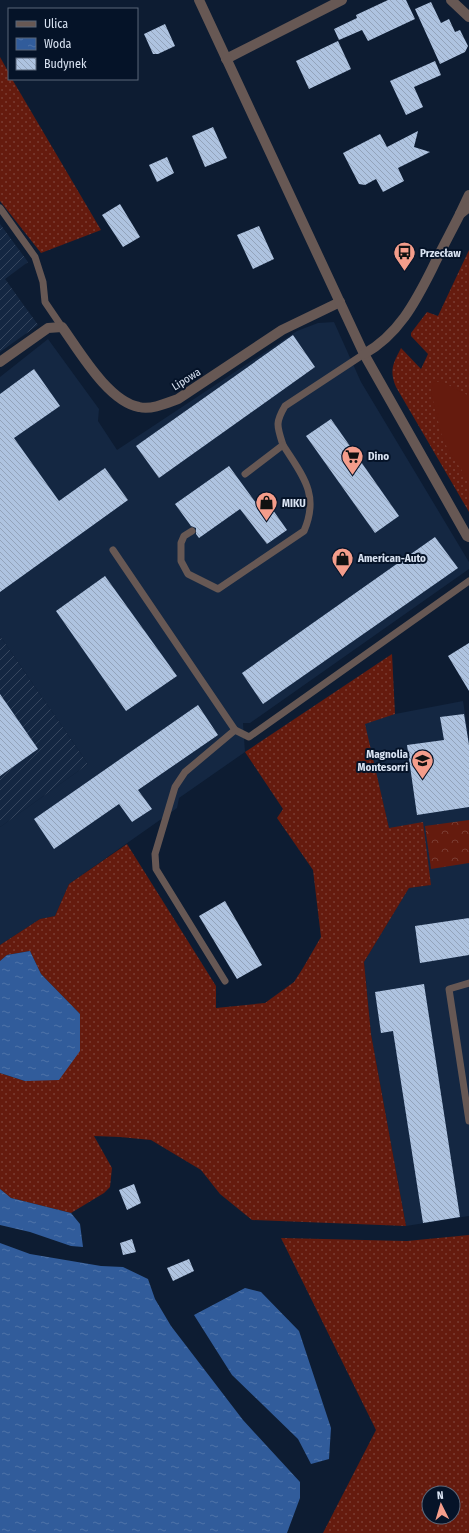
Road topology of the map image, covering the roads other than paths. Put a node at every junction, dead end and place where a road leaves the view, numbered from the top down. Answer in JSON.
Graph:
{"nodes":[{"id":1,"x":199,"y":0,"type":"edge"},
{"id":2,"x":342,"y":0,"type":"edge"},
{"id":3,"x":451,"y":0,"type":"edge"},
{"id":4,"x":469,"y":17,"type":"edge"},
{"id":5,"x":226,"y":59,"type":"junction"},
{"id":6,"x":469,"y":195,"type":"edge"},
{"id":7,"x":469,"y":207,"type":"edge"},
{"id":8,"x":0,"y":208,"type":"edge"},
{"id":9,"x":460,"y":214,"type":"junction"},
{"id":10,"x":340,"y":302,"type":"junction"},
{"id":11,"x":62,"y":327,"type":"junction"},
{"id":12,"x":364,"y":354,"type":"junction"},
{"id":13,"x":0,"y":362,"type":"edge"},
{"id":14,"x":283,"y":445,"type":"junction"},
{"id":15,"x":245,"y":474,"type":"dead end"},
{"id":16,"x":192,"y":531,"type":"dead end"},
{"id":17,"x":468,"y":538,"type":"edge"},
{"id":18,"x":113,"y":550,"type":"dead end"},
{"id":19,"x":469,"y":581,"type":"edge"},
{"id":20,"x":235,"y":730,"type":"junction"},
{"id":21,"x":225,"y":981,"type":"dead end"},
{"id":22,"x":469,"y":983,"type":"edge"},
{"id":23,"x":469,"y":1121,"type":"edge"}],
"edges":[{"from":1,"to":5,"type":"street"},
{"from":2,"to":5,"type":"street"},
{"from":3,"to":4,"type":"street"},
{"from":5,"to":10,"type":"street"},
{"from":6,"to":9,"type":"street"},
{"from":7,"to":9,"type":"street"},
{"from":8,"to":11,"type":"lane","name":"Lipowa"},
{"from":9,"to":12,"type":"street"},
{"from":10,"to":11,"type":"street","name":"Lipowa"},
{"from":10,"to":12,"type":"street"},
{"from":11,"to":13,"type":"street"},
{"from":12,"to":14,"type":"lane"},
{"from":12,"to":17,"type":"street"},
{"from":14,"to":15,"type":"lane"},
{"from":14,"to":16,"type":"lane"},
{"from":18,"to":20,"type":"lane"},
{"from":19,"to":20,"type":"lane"},
{"from":20,"to":21,"type":"lane"},
{"from":22,"to":23,"type":"lane"}]}
